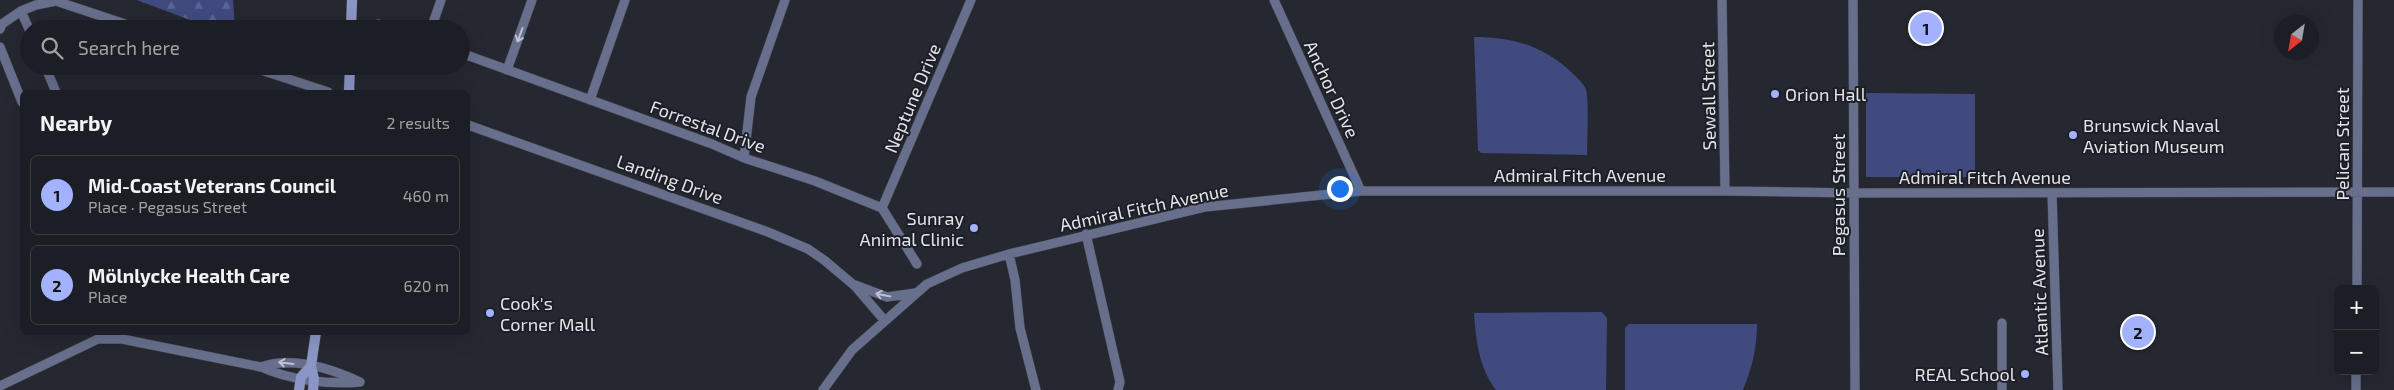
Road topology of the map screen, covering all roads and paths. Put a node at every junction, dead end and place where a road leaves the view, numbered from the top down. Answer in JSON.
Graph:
{"nodes":[{"id":1,"x":352,"y":0,"type":"edge"},
{"id":2,"x":441,"y":0,"type":"edge"},
{"id":3,"x":532,"y":0,"type":"edge"},
{"id":4,"x":625,"y":0,"type":"edge"},
{"id":5,"x":785,"y":0,"type":"edge"},
{"id":6,"x":971,"y":0,"type":"edge"},
{"id":7,"x":1274,"y":0,"type":"edge"},
{"id":8,"x":1722,"y":0,"type":"edge"},
{"id":9,"x":1853,"y":0,"type":"edge"},
{"id":10,"x":2358,"y":0,"type":"edge"},
{"id":11,"x":22,"y":11,"type":"junction"},
{"id":12,"x":26,"y":20,"type":"edge"},
{"id":13,"x":113,"y":20,"type":"edge"},
{"id":14,"x":351,"y":20,"type":"edge"},
{"id":15,"x":434,"y":20,"type":"edge"},
{"id":16,"x":0,"y":29,"type":"edge"},
{"id":17,"x":0,"y":47,"type":"edge"},
{"id":18,"x":470,"y":56,"type":"edge"},
{"id":19,"x":507,"y":70,"type":"junction"},
{"id":20,"x":49,"y":75,"type":"edge"},
{"id":21,"x":276,"y":75,"type":"edge"},
{"id":22,"x":349,"y":75,"type":"edge"},
{"id":23,"x":55,"y":90,"type":"edge"},
{"id":24,"x":322,"y":90,"type":"edge"},
{"id":25,"x":348,"y":90,"type":"edge"},
{"id":26,"x":20,"y":97,"type":"edge"},
{"id":27,"x":590,"y":100,"type":"junction"},
{"id":28,"x":470,"y":125,"type":"edge"},
{"id":29,"x":744,"y":158,"type":"junction"},
{"id":30,"x":1361,"y":191,"type":"junction"},
{"id":31,"x":1726,"y":191,"type":"junction"},
{"id":32,"x":2358,"y":192,"type":"junction"},
{"id":33,"x":2394,"y":192,"type":"edge"},
{"id":34,"x":2052,"y":193,"type":"junction"},
{"id":35,"x":1854,"y":194,"type":"junction"},
{"id":36,"x":882,"y":208,"type":"junction"},
{"id":37,"x":1086,"y":234,"type":"junction"},
{"id":38,"x":1009,"y":254,"type":"junction"},
{"id":39,"x":916,"y":264,"type":"dead end"},
{"id":40,"x":851,"y":283,"type":"junction"},
{"id":41,"x":2357,"y":285,"type":"edge"},
{"id":42,"x":918,"y":293,"type":"junction"},
{"id":43,"x":885,"y":321,"type":"junction"},
{"id":44,"x":2002,"y":323,"type":"dead end"},
{"id":45,"x":316,"y":335,"type":"edge"},
{"id":46,"x":311,"y":366,"type":"junction"},
{"id":47,"x":262,"y":367,"type":"junction"},
{"id":48,"x":2356,"y":375,"type":"edge"},
{"id":49,"x":301,"y":377,"type":"junction"},
{"id":50,"x":314,"y":385,"type":"edge"},
{"id":51,"x":0,"y":386,"type":"edge"},
{"id":52,"x":299,"y":390,"type":"edge"},
{"id":53,"x":823,"y":390,"type":"edge"},
{"id":54,"x":1036,"y":390,"type":"edge"},
{"id":55,"x":1118,"y":390,"type":"edge"},
{"id":56,"x":1855,"y":390,"type":"edge"},
{"id":57,"x":2002,"y":390,"type":"edge"},
{"id":58,"x":2058,"y":390,"type":"edge"},
{"id":59,"x":2356,"y":390,"type":"edge"}],
"edges":[{"from":1,"to":14,"type":"main road"},
{"from":2,"to":15,"type":"street"},
{"from":3,"to":19,"type":"street","one_way":true},
{"from":4,"to":27,"type":"street"},
{"from":5,"to":29,"type":"street"},
{"from":6,"to":36,"type":"street","name":"Neptune Drive"},
{"from":7,"to":30,"type":"street","name":"Anchor Drive"},
{"from":8,"to":31,"type":"street","name":"Sewall Street"},
{"from":9,"to":35,"type":"street","name":"Pegasus Street"},
{"from":10,"to":32,"type":"street","name":"Pelican Street"},
{"from":11,"to":12,"type":"street"},
{"from":11,"to":13,"type":"street"},
{"from":11,"to":16,"type":"street"},
{"from":17,"to":26,"type":"street"},
{"from":18,"to":19,"type":"street","name":"Forrestal Drive"},
{"from":19,"to":27,"type":"street","name":"Forrestal Drive"},
{"from":20,"to":23,"type":"street"},
{"from":21,"to":24,"type":"street"},
{"from":22,"to":25,"type":"main road"},
{"from":27,"to":29,"type":"street","name":"Forrestal Drive"},
{"from":28,"to":40,"type":"street","name":"Landing Drive"},
{"from":29,"to":36,"type":"street","name":"Forrestal Drive"},
{"from":30,"to":31,"type":"street","name":"Admiral Fitch Avenue"},
{"from":30,"to":37,"type":"street","name":"Admiral Fitch Avenue"},
{"from":31,"to":35,"type":"street","name":"Admiral Fitch Avenue"},
{"from":32,"to":33,"type":"street","name":"Admiral Fitch Avenue"},
{"from":32,"to":34,"type":"street","name":"Admiral Fitch Avenue"},
{"from":32,"to":41,"type":"street","name":"Pelican Street"},
{"from":34,"to":35,"type":"street","name":"Admiral Fitch Avenue"},
{"from":34,"to":58,"type":"street","name":"Atlantic Avenue"},
{"from":35,"to":56,"type":"street","name":"Pegasus Street"},
{"from":36,"to":39,"type":"street"},
{"from":37,"to":38,"type":"street","name":"Admiral Fitch Avenue"},
{"from":37,"to":55,"type":"street"},
{"from":38,"to":42,"type":"street","name":"Admiral Fitch Avenue"},
{"from":38,"to":54,"type":"street"},
{"from":42,"to":40,"type":"street","name":"Landing Drive","one_way":true},
{"from":40,"to":43,"type":"street","name":"Landing Drive"},
{"from":42,"to":43,"type":"street","name":"Admiral Fitch Avenue"},
{"from":43,"to":53,"type":"street","name":"Admiral Fitch Avenue"},
{"from":44,"to":57,"type":"street"},
{"from":45,"to":46,"type":"main road"},
{"from":46,"to":47,"type":"street","one_way":true},
{"from":46,"to":49,"type":"main road"},
{"from":46,"to":50,"type":"main road"},
{"from":46,"to":50,"type":"street"},
{"from":47,"to":49,"type":"street"},
{"from":47,"to":51,"type":"street"},
{"from":48,"to":59,"type":"street"},
{"from":49,"to":50,"type":"street"},
{"from":49,"to":52,"type":"main road"}]}
